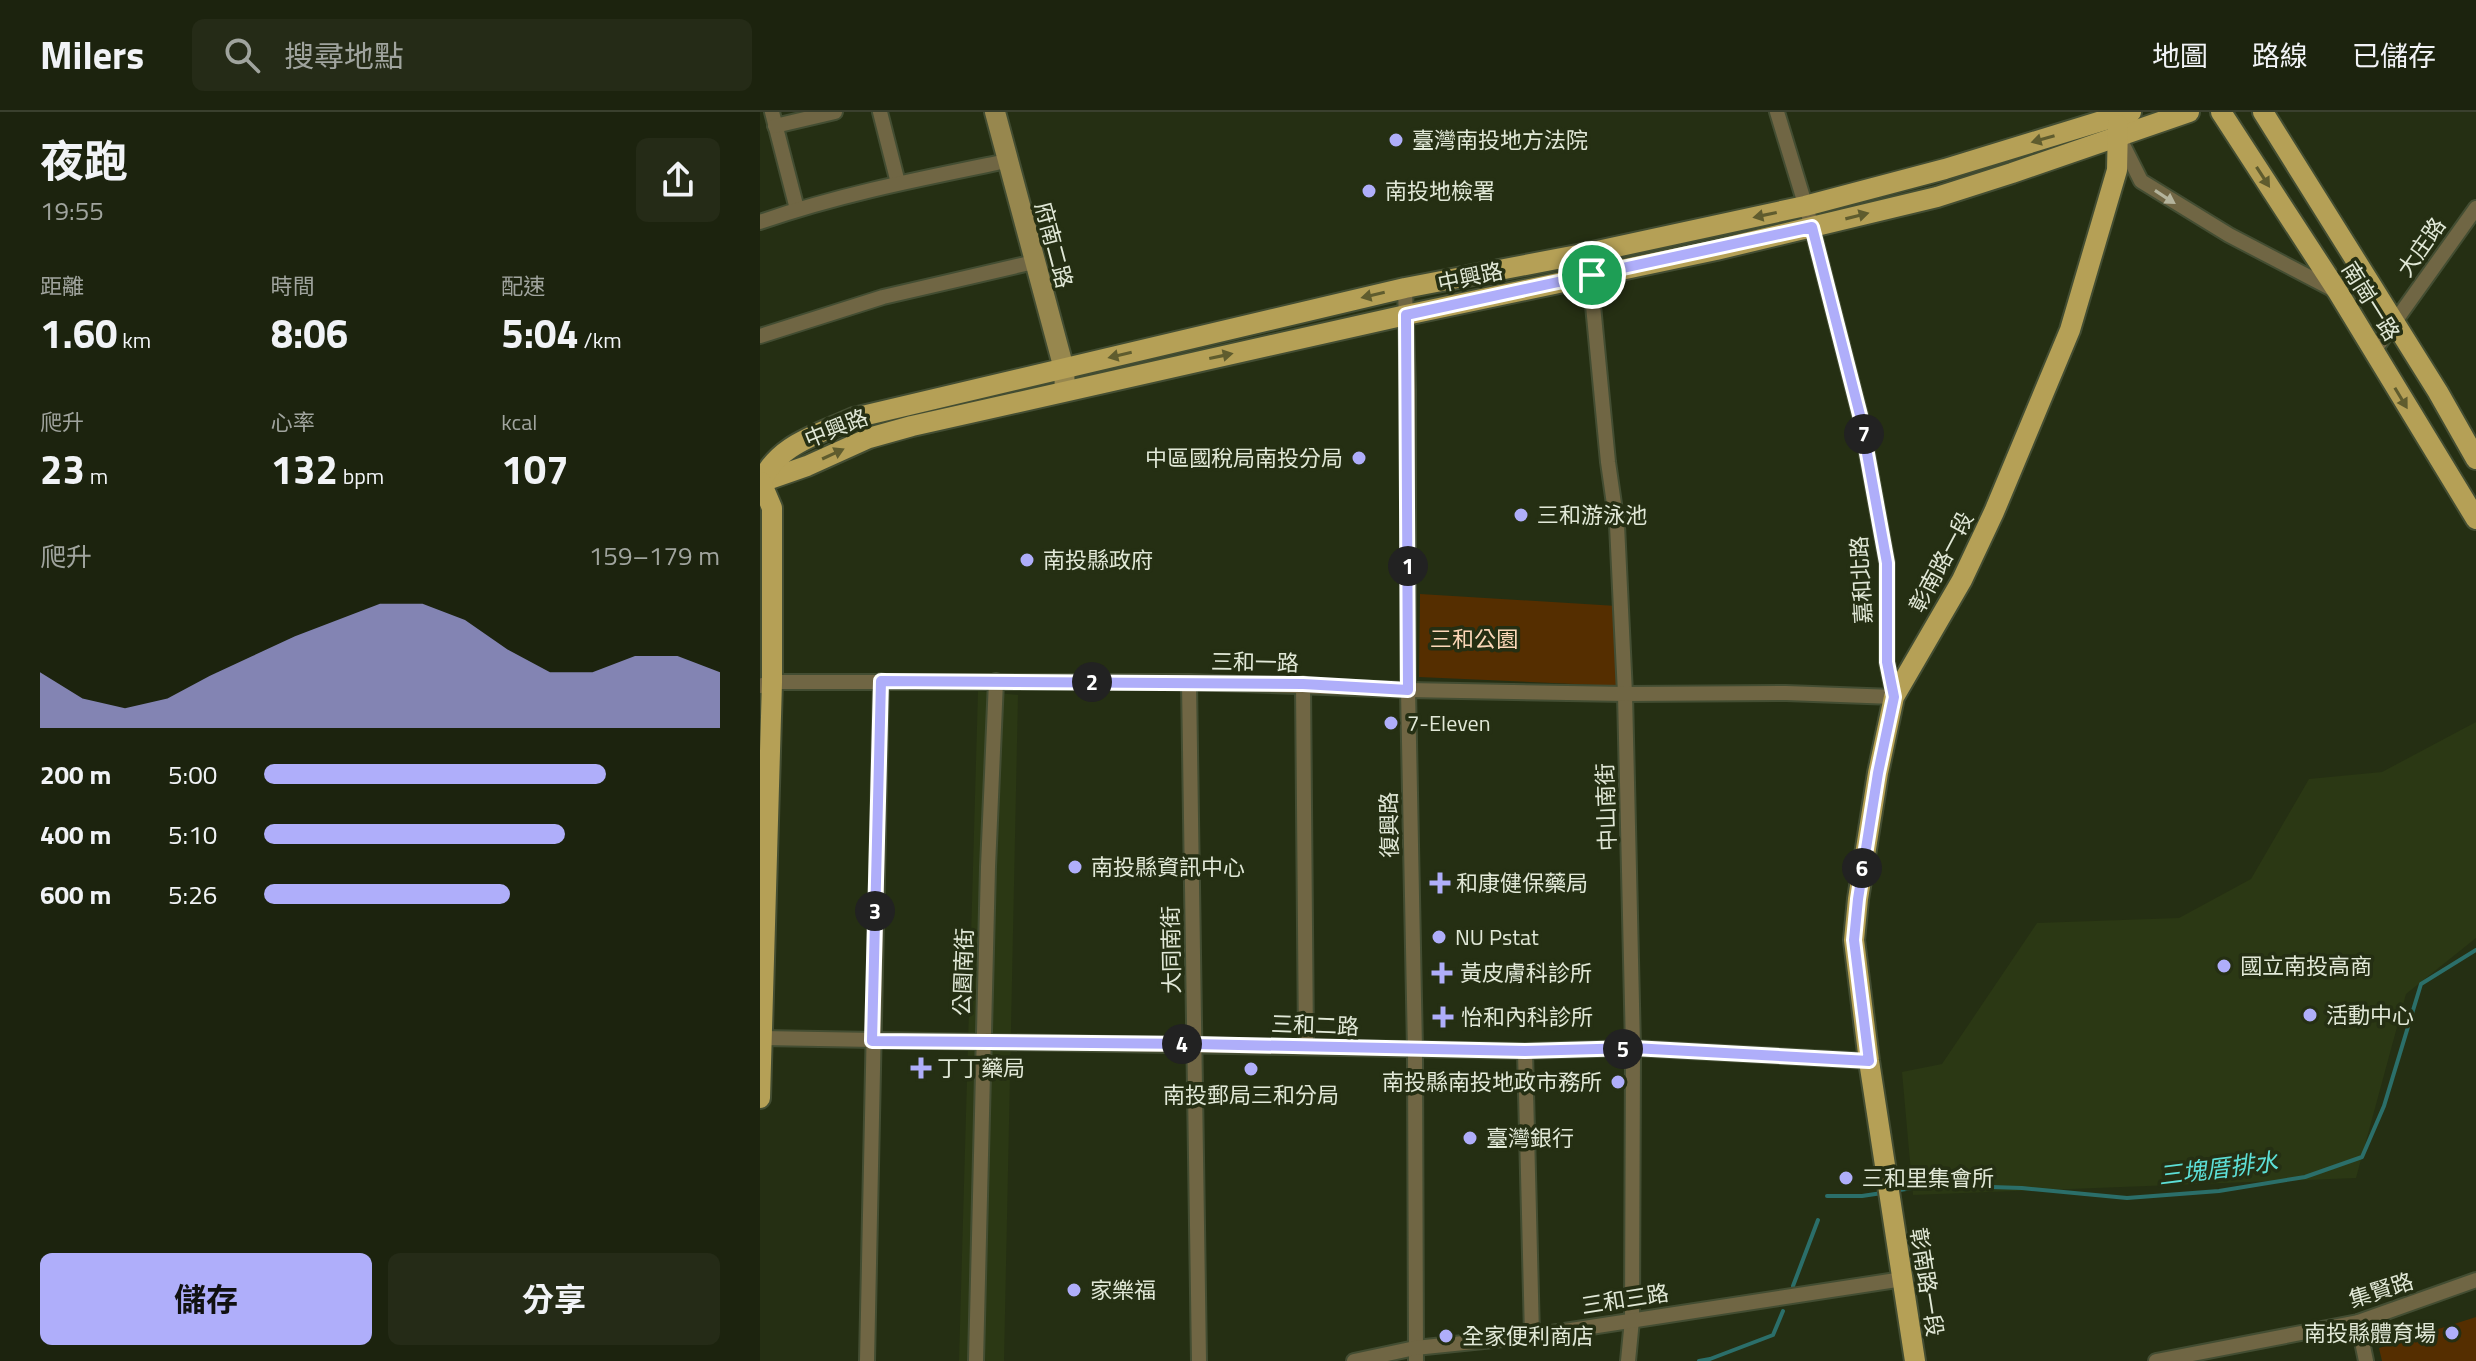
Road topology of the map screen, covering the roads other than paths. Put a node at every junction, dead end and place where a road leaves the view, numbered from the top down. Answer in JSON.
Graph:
{"nodes":[{"id":1,"x":835,"y":112,"type":"edge"},
{"id":2,"x":880,"y":112,"type":"edge"},
{"id":3,"x":995,"y":112,"type":"edge"},
{"id":4,"x":1777,"y":112,"type":"edge"},
{"id":5,"x":2189,"y":112,"type":"edge"},
{"id":6,"x":2221,"y":112,"type":"edge"},
{"id":7,"x":2263,"y":112,"type":"edge"},
{"id":8,"x":774,"y":119,"type":"edge"},
{"id":9,"x":2121,"y":119,"type":"edge"},
{"id":10,"x":1007,"y":161,"type":"junction"},
{"id":11,"x":898,"y":183,"type":"junction"},
{"id":12,"x":1805,"y":206,"type":"junction"},
{"id":13,"x":2476,"y":208,"type":"edge"},
{"id":14,"x":797,"y":209,"type":"junction"},
{"id":15,"x":760,"y":222,"type":"edge"},
{"id":16,"x":1812,"y":227,"type":"junction"},
{"id":17,"x":1588,"y":253,"type":"junction"},
{"id":18,"x":1034,"y":262,"type":"junction"},
{"id":19,"x":1592,"y":275,"type":"junction"},
{"id":20,"x":1405,"y":288,"type":"junction"},
{"id":21,"x":2338,"y":292,"type":"junction"},
{"id":22,"x":1406,"y":315,"type":"junction"},
{"id":23,"x":2394,"y":324,"type":"junction"},
{"id":24,"x":760,"y":336,"type":"edge"},
{"id":25,"x":2374,"y":351,"type":"junction"},
{"id":26,"x":1064,"y":369,"type":"junction"},
{"id":27,"x":1065,"y":391,"type":"junction"},
{"id":28,"x":907,"y":404,"type":"junction"},
{"id":29,"x":912,"y":426,"type":"junction"},
{"id":30,"x":2476,"y":459,"type":"edge"},
{"id":31,"x":760,"y":482,"type":"edge"},
{"id":32,"x":2476,"y":519,"type":"edge"},
{"id":33,"x":881,"y":681,"type":"junction"},
{"id":34,"x":996,"y":681,"type":"junction"},
{"id":35,"x":1189,"y":682,"type":"junction"},
{"id":36,"x":766,"y":684,"type":"edge"},
{"id":37,"x":1303,"y":684,"type":"junction"},
{"id":38,"x":1408,"y":690,"type":"junction"},
{"id":39,"x":1625,"y":694,"type":"junction"},
{"id":40,"x":1894,"y":697,"type":"junction"},
{"id":41,"x":764,"y":809,"type":"edge"},
{"id":42,"x":761,"y":1038,"type":"edge"},
{"id":43,"x":872,"y":1041,"type":"junction"},
{"id":44,"x":983,"y":1044,"type":"junction"},
{"id":45,"x":1194,"y":1044,"type":"junction"},
{"id":46,"x":1306,"y":1047,"type":"junction"},
{"id":47,"x":1633,"y":1048,"type":"junction"},
{"id":48,"x":1415,"y":1050,"type":"junction"},
{"id":49,"x":1525,"y":1051,"type":"junction"},
{"id":50,"x":1869,"y":1061,"type":"junction"},
{"id":51,"x":760,"y":1098,"type":"edge"},
{"id":52,"x":1903,"y":1279,"type":"junction"},
{"id":53,"x":2476,"y":1280,"type":"edge"},
{"id":54,"x":1632,"y":1320,"type":"junction"},
{"id":55,"x":2358,"y":1322,"type":"junction"},
{"id":56,"x":1532,"y":1336,"type":"junction"},
{"id":57,"x":1415,"y":1354,"type":"edge"},
{"id":58,"x":1628,"y":1356,"type":"edge"},
{"id":59,"x":867,"y":1361,"type":"edge"},
{"id":60,"x":976,"y":1361,"type":"edge"},
{"id":61,"x":1199,"y":1361,"type":"edge"},
{"id":62,"x":1354,"y":1361,"type":"edge"},
{"id":63,"x":1915,"y":1361,"type":"edge"},
{"id":64,"x":2156,"y":1361,"type":"edge"},
{"id":65,"x":2366,"y":1361,"type":"edge"}],
"edges":[{"from":1,"to":8,"type":"street"},
{"from":2,"to":11,"type":"street"},
{"from":3,"to":10,"type":"street","name":"府南二路"},
{"from":4,"to":12,"type":"street","name":"嘉和北路"},
{"from":5,"to":9,"type":"main road","name":"中興路"},
{"from":6,"to":21,"type":"main road","name":"南崗一路","one_way":true},
{"from":7,"to":23,"type":"main road","name":"南崗一路"},
{"from":8,"to":14,"type":"street"},
{"from":9,"to":12,"type":"main road","name":"中興路","one_way":true},
{"from":16,"to":9,"type":"main road","name":"中興路","one_way":true},
{"from":9,"to":21,"type":"street","one_way":true},
{"from":9,"to":40,"type":"main road","name":"彰南路一段"},
{"from":10,"to":11,"type":"street"},
{"from":10,"to":18,"type":"street","name":"府南二路"},
{"from":11,"to":14,"type":"street"},
{"from":12,"to":16,"type":"street","name":"嘉和北路"},
{"from":12,"to":17,"type":"main road","name":"中興路","one_way":true},
{"from":13,"to":23,"type":"street","name":"大庄路"},
{"from":14,"to":15,"type":"street"},
{"from":16,"to":19,"type":"main road","name":"中興路"},
{"from":16,"to":40,"type":"street","name":"嘉和北路"},
{"from":17,"to":19,"type":"street","name":"中山南街"},
{"from":17,"to":20,"type":"main road","name":"中興路"},
{"from":18,"to":24,"type":"street"},
{"from":18,"to":26,"type":"street","name":"府南二路"},
{"from":19,"to":22,"type":"main road","name":"中興路"},
{"from":19,"to":39,"type":"street","name":"中山南街"},
{"from":20,"to":22,"type":"street","name":"復興路"},
{"from":20,"to":26,"type":"main road","name":"中興路","one_way":true},
{"from":21,"to":25,"type":"main road","name":"南崗一路"},
{"from":27,"to":22,"type":"main road","name":"中興路","one_way":true},
{"from":22,"to":38,"type":"street","name":"復興路"},
{"from":23,"to":25,"type":"street","name":"大庄路"},
{"from":23,"to":30,"type":"main road","name":"南崗一路"},
{"from":25,"to":32,"type":"main road","name":"南崗一路","one_way":true},
{"from":26,"to":27,"type":"street","name":"府南二路"},
{"from":26,"to":28,"type":"main road","name":"中興路"},
{"from":27,"to":29,"type":"main road","name":"中興路"},
{"from":28,"to":29,"type":"main road"},
{"from":28,"to":31,"type":"main road","name":"中興路"},
{"from":31,"to":29,"type":"main road","name":"中興路","one_way":true},
{"from":31,"to":36,"type":"main road"},
{"from":33,"to":34,"type":"street","name":"三和一路"},
{"from":33,"to":36,"type":"street","name":"三和一路"},
{"from":33,"to":43,"type":"street"},
{"from":34,"to":35,"type":"street","name":"三和一路"},
{"from":34,"to":44,"type":"street","name":"公園南街"},
{"from":35,"to":37,"type":"street","name":"三和一路"},
{"from":35,"to":45,"type":"street","name":"大同南街"},
{"from":36,"to":41,"type":"main road"},
{"from":37,"to":38,"type":"street","name":"三和一路"},
{"from":37,"to":46,"type":"street"},
{"from":38,"to":39,"type":"street","name":"三和一路"},
{"from":38,"to":48,"type":"street","name":"復興路"},
{"from":39,"to":40,"type":"street","name":"三和一路"},
{"from":39,"to":47,"type":"street","name":"中山南街"},
{"from":40,"to":50,"type":"main road","name":"彰南路一段"},
{"from":41,"to":42,"type":"main road"},
{"from":42,"to":43,"type":"street","name":"三和二路"},
{"from":42,"to":51,"type":"main road"},
{"from":43,"to":44,"type":"street","name":"三和二路"},
{"from":43,"to":59,"type":"street"},
{"from":44,"to":45,"type":"street","name":"三和二路"},
{"from":44,"to":60,"type":"street","name":"公園南街"},
{"from":45,"to":46,"type":"street","name":"三和二路"},
{"from":45,"to":61,"type":"street","name":"大同南街"},
{"from":46,"to":48,"type":"street","name":"三和二路"},
{"from":47,"to":49,"type":"street","name":"三和二路"},
{"from":47,"to":50,"type":"street","name":"三和二路"},
{"from":47,"to":54,"type":"street","name":"中山南街"},
{"from":48,"to":49,"type":"street","name":"三和二路"},
{"from":48,"to":57,"type":"street","name":"復興路"},
{"from":49,"to":56,"type":"street"},
{"from":50,"to":52,"type":"main road","name":"彰南路一段"},
{"from":52,"to":54,"type":"street","name":"三和三路"},
{"from":52,"to":63,"type":"main road","name":"彰南路一段"},
{"from":53,"to":55,"type":"street","name":"集賢路"},
{"from":54,"to":56,"type":"street","name":"三和三路"},
{"from":54,"to":58,"type":"street","name":"中山南街"},
{"from":55,"to":64,"type":"street","name":"集賢路"},
{"from":55,"to":65,"type":"street"},
{"from":56,"to":57,"type":"street","name":"三和三路"},
{"from":57,"to":62,"type":"street","name":"三和三路"}]}
